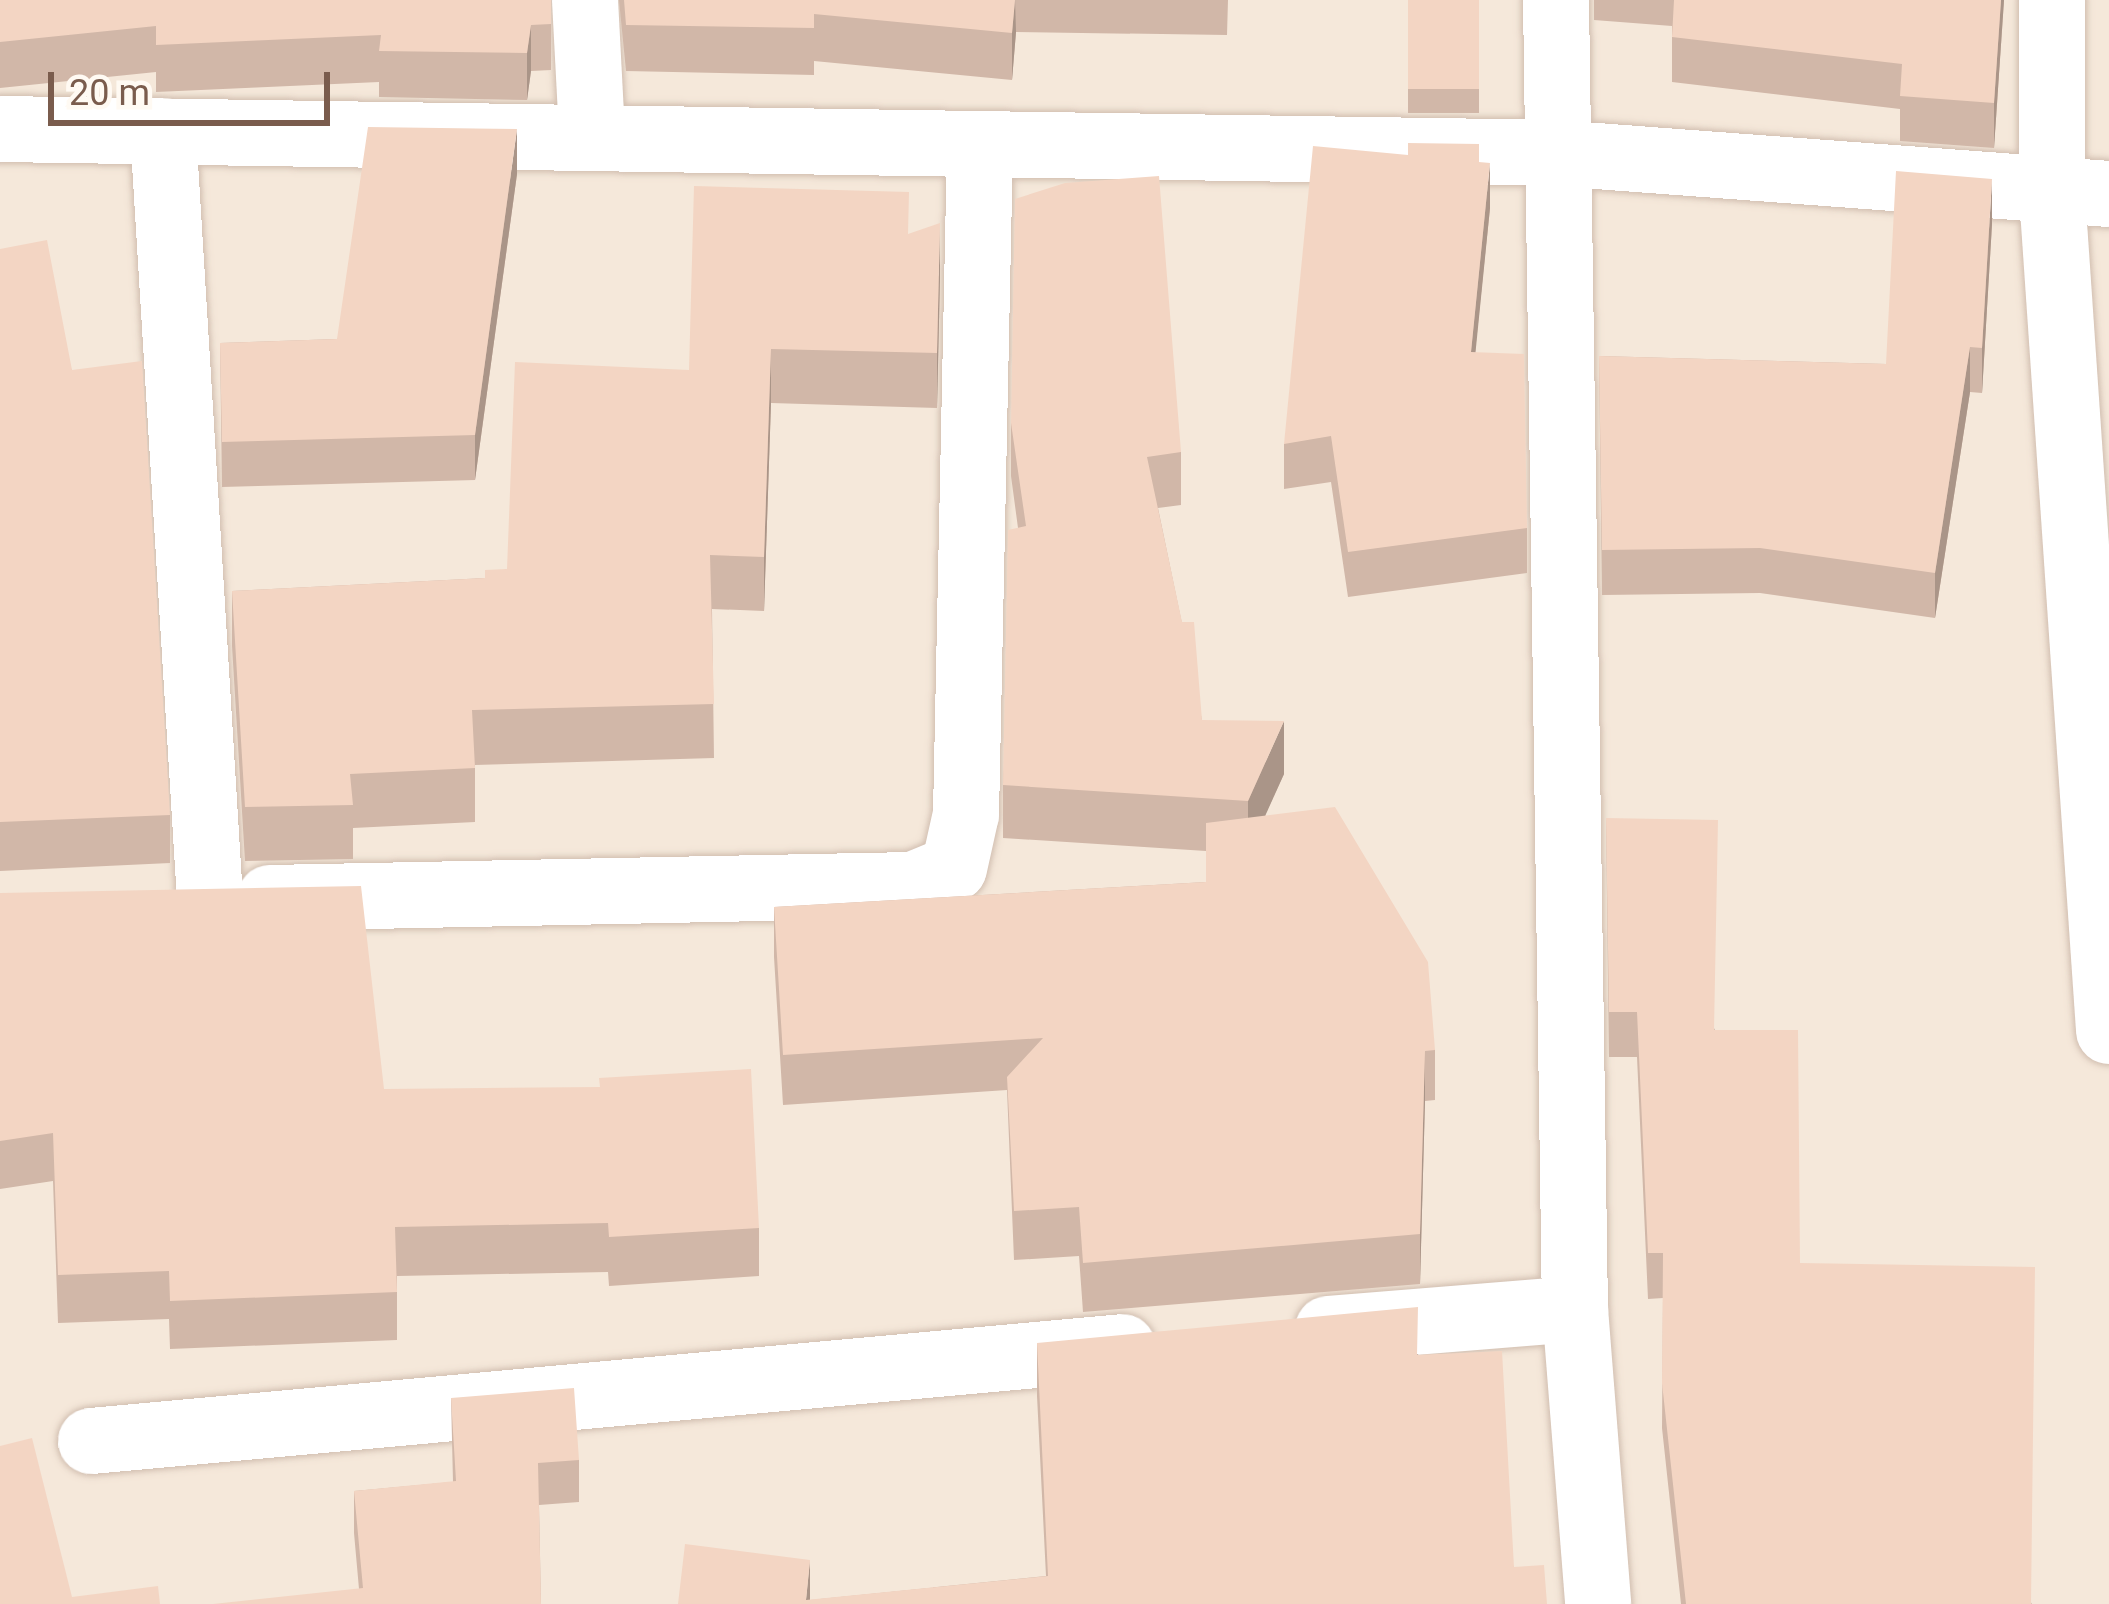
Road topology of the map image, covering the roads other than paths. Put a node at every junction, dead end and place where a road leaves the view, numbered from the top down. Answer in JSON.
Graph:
{"nodes":[{"id":1,"x":585,"y":0,"type":"edge"},
{"id":2,"x":1556,"y":0,"type":"edge"},
{"id":3,"x":2053,"y":0,"type":"edge"},
{"id":4,"x":0,"y":129,"type":"edge"},
{"id":5,"x":163,"y":131,"type":"junction"},
{"id":6,"x":592,"y":133,"type":"junction"},
{"id":7,"x":980,"y":144,"type":"junction"},
{"id":8,"x":1556,"y":153,"type":"junction"},
{"id":9,"x":2080,"y":194,"type":"edge"},
{"id":10,"x":210,"y":899,"type":"junction"},
{"id":11,"x":140,"y":901,"type":"edge"},
{"id":12,"x":2109,"y":1031,"type":"edge"},
{"id":13,"x":1575,"y":1309,"type":"junction"},
{"id":14,"x":1269,"y":1334,"type":"edge"},
{"id":15,"x":1175,"y":1342,"type":"edge"},
{"id":16,"x":91,"y":1441,"type":"dead end"},
{"id":17,"x":1598,"y":1604,"type":"edge"}],
"edges":[{"from":1,"to":6,"type":"street"},
{"from":2,"to":8,"type":"street"},
{"from":3,"to":9,"type":"street"},
{"from":4,"to":5,"type":"street"},
{"from":5,"to":6,"type":"street"},
{"from":5,"to":10,"type":"street"},
{"from":6,"to":7,"type":"street"},
{"from":7,"to":8,"type":"street"},
{"from":7,"to":10,"type":"street"},
{"from":8,"to":9,"type":"street"},
{"from":8,"to":13,"type":"street"},
{"from":9,"to":12,"type":"street"},
{"from":10,"to":11,"type":"street"},
{"from":13,"to":14,"type":"street"},
{"from":13,"to":17,"type":"street"},
{"from":15,"to":16,"type":"street"}]}
